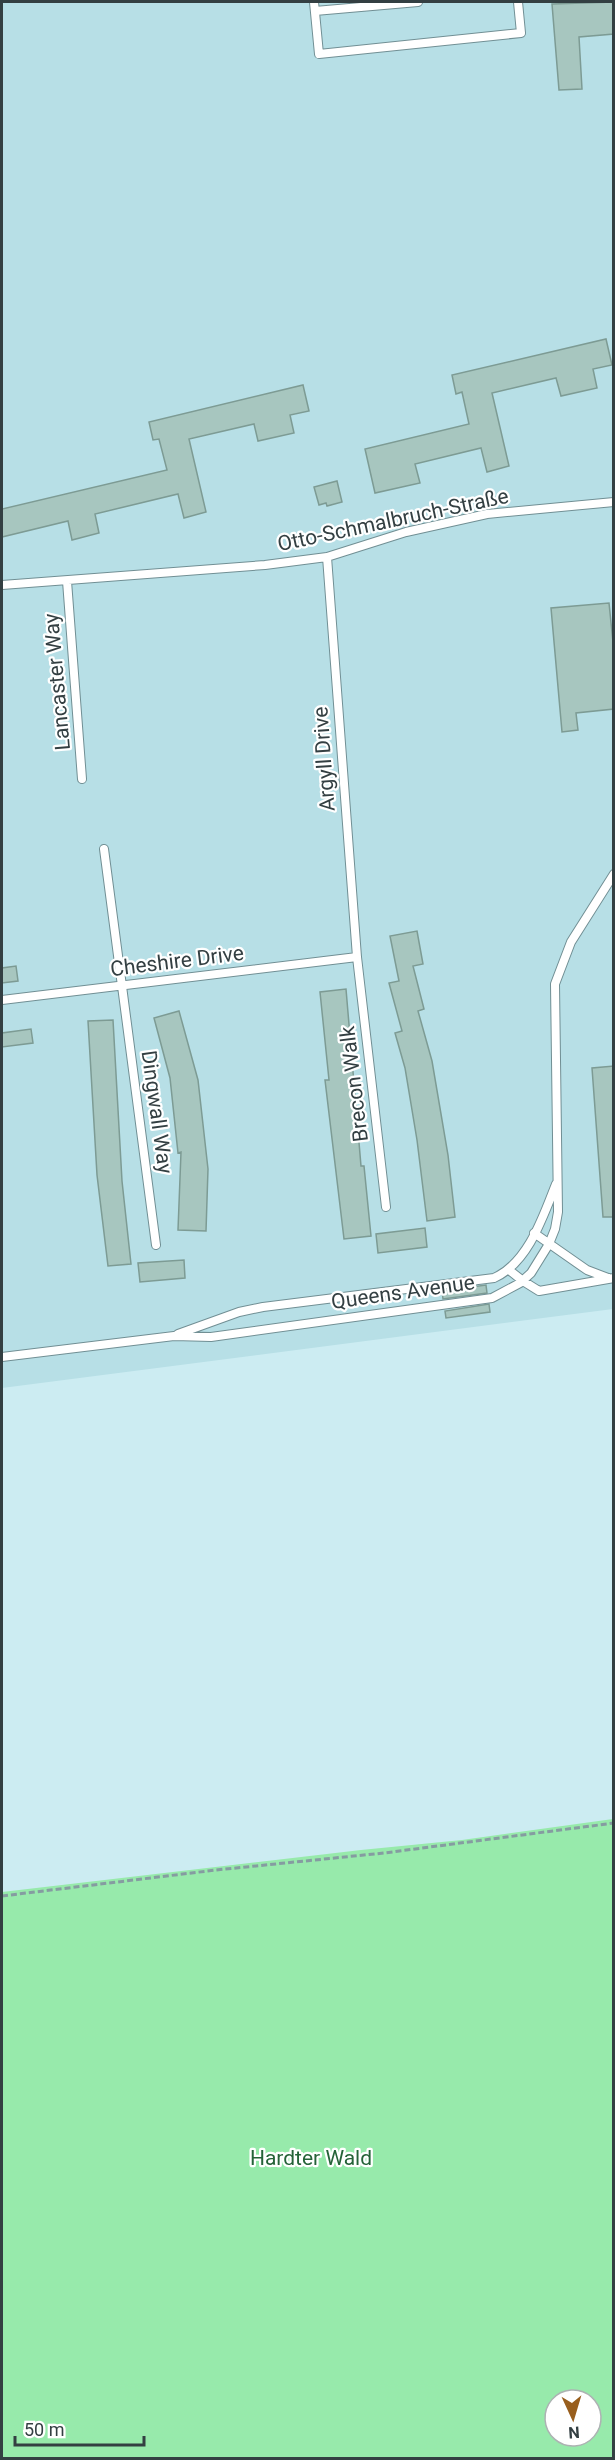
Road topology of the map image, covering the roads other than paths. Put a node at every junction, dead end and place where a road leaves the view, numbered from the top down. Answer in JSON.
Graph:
{"nodes":[{"id":1,"x":314,"y":2,"type":"edge"},
{"id":2,"x":418,"y":2,"type":"edge"},
{"id":3,"x":518,"y":2,"type":"edge"},
{"id":4,"x":315,"y":11,"type":"junction"},
{"id":5,"x":614,"y":502,"type":"edge"},
{"id":6,"x":327,"y":557,"type":"junction"},
{"id":7,"x":67,"y":581,"type":"junction"},
{"id":8,"x":2,"y":585,"type":"edge"},
{"id":9,"x":82,"y":779,"type":"dead end"},
{"id":10,"x":104,"y":849,"type":"dead end"},
{"id":11,"x":614,"y":874,"type":"edge"},
{"id":12,"x":357,"y":957,"type":"junction"},
{"id":13,"x":122,"y":985,"type":"junction"},
{"id":14,"x":2,"y":1000,"type":"edge"},
{"id":15,"x":558,"y":1180,"type":"junction"},
{"id":16,"x":386,"y":1207,"type":"dead end"},
{"id":17,"x":534,"y":1233,"type":"junction"},
{"id":18,"x":549,"y":1244,"type":"junction"},
{"id":19,"x":156,"y":1245,"type":"dead end"},
{"id":20,"x":509,"y":1269,"type":"junction"},
{"id":21,"x":611,"y":1278,"type":"edge"},
{"id":22,"x":523,"y":1281,"type":"junction"},
{"id":23,"x":174,"y":1336,"type":"junction"},
{"id":24,"x":2,"y":1357,"type":"edge"}],
"edges":[{"from":1,"to":4,"type":"lane"},
{"from":2,"to":4,"type":"lane"},
{"from":3,"to":4,"type":"lane"},
{"from":5,"to":6,"type":"lane","name":"Otto-Schmalbruch-Straße"},
{"from":6,"to":7,"type":"lane","name":"Otto-Schmalbruch-Straße"},
{"from":6,"to":12,"type":"lane","name":"Argyll Drive"},
{"from":7,"to":8,"type":"lane","name":"Otto-Schmalbruch-Straße"},
{"from":7,"to":9,"type":"lane","name":"Lancaster Way"},
{"from":10,"to":13,"type":"lane","name":"Dingwall Way"},
{"from":11,"to":15,"type":"lane","name":"Queens Avenue"},
{"from":12,"to":13,"type":"lane","name":"Cheshire Drive"},
{"from":12,"to":16,"type":"lane","name":"Brecon Walk"},
{"from":13,"to":14,"type":"lane","name":"Cheshire Drive"},
{"from":13,"to":19,"type":"lane","name":"Dingwall Way"},
{"from":15,"to":17,"type":"lane","name":"Queens Avenue"},
{"from":15,"to":18,"type":"lane","name":"Queens Avenue"},
{"from":17,"to":18,"type":"lane"},
{"from":17,"to":20,"type":"lane","name":"Queens Avenue"},
{"from":18,"to":21,"type":"lane"},
{"from":18,"to":22,"type":"lane","name":"Queens Avenue"},
{"from":20,"to":22,"type":"lane"},
{"from":20,"to":23,"type":"lane","name":"Queens Avenue"},
{"from":21,"to":22,"type":"lane"},
{"from":22,"to":23,"type":"lane","name":"Queens Avenue"},
{"from":23,"to":24,"type":"lane","name":"Queens Avenue"}]}
